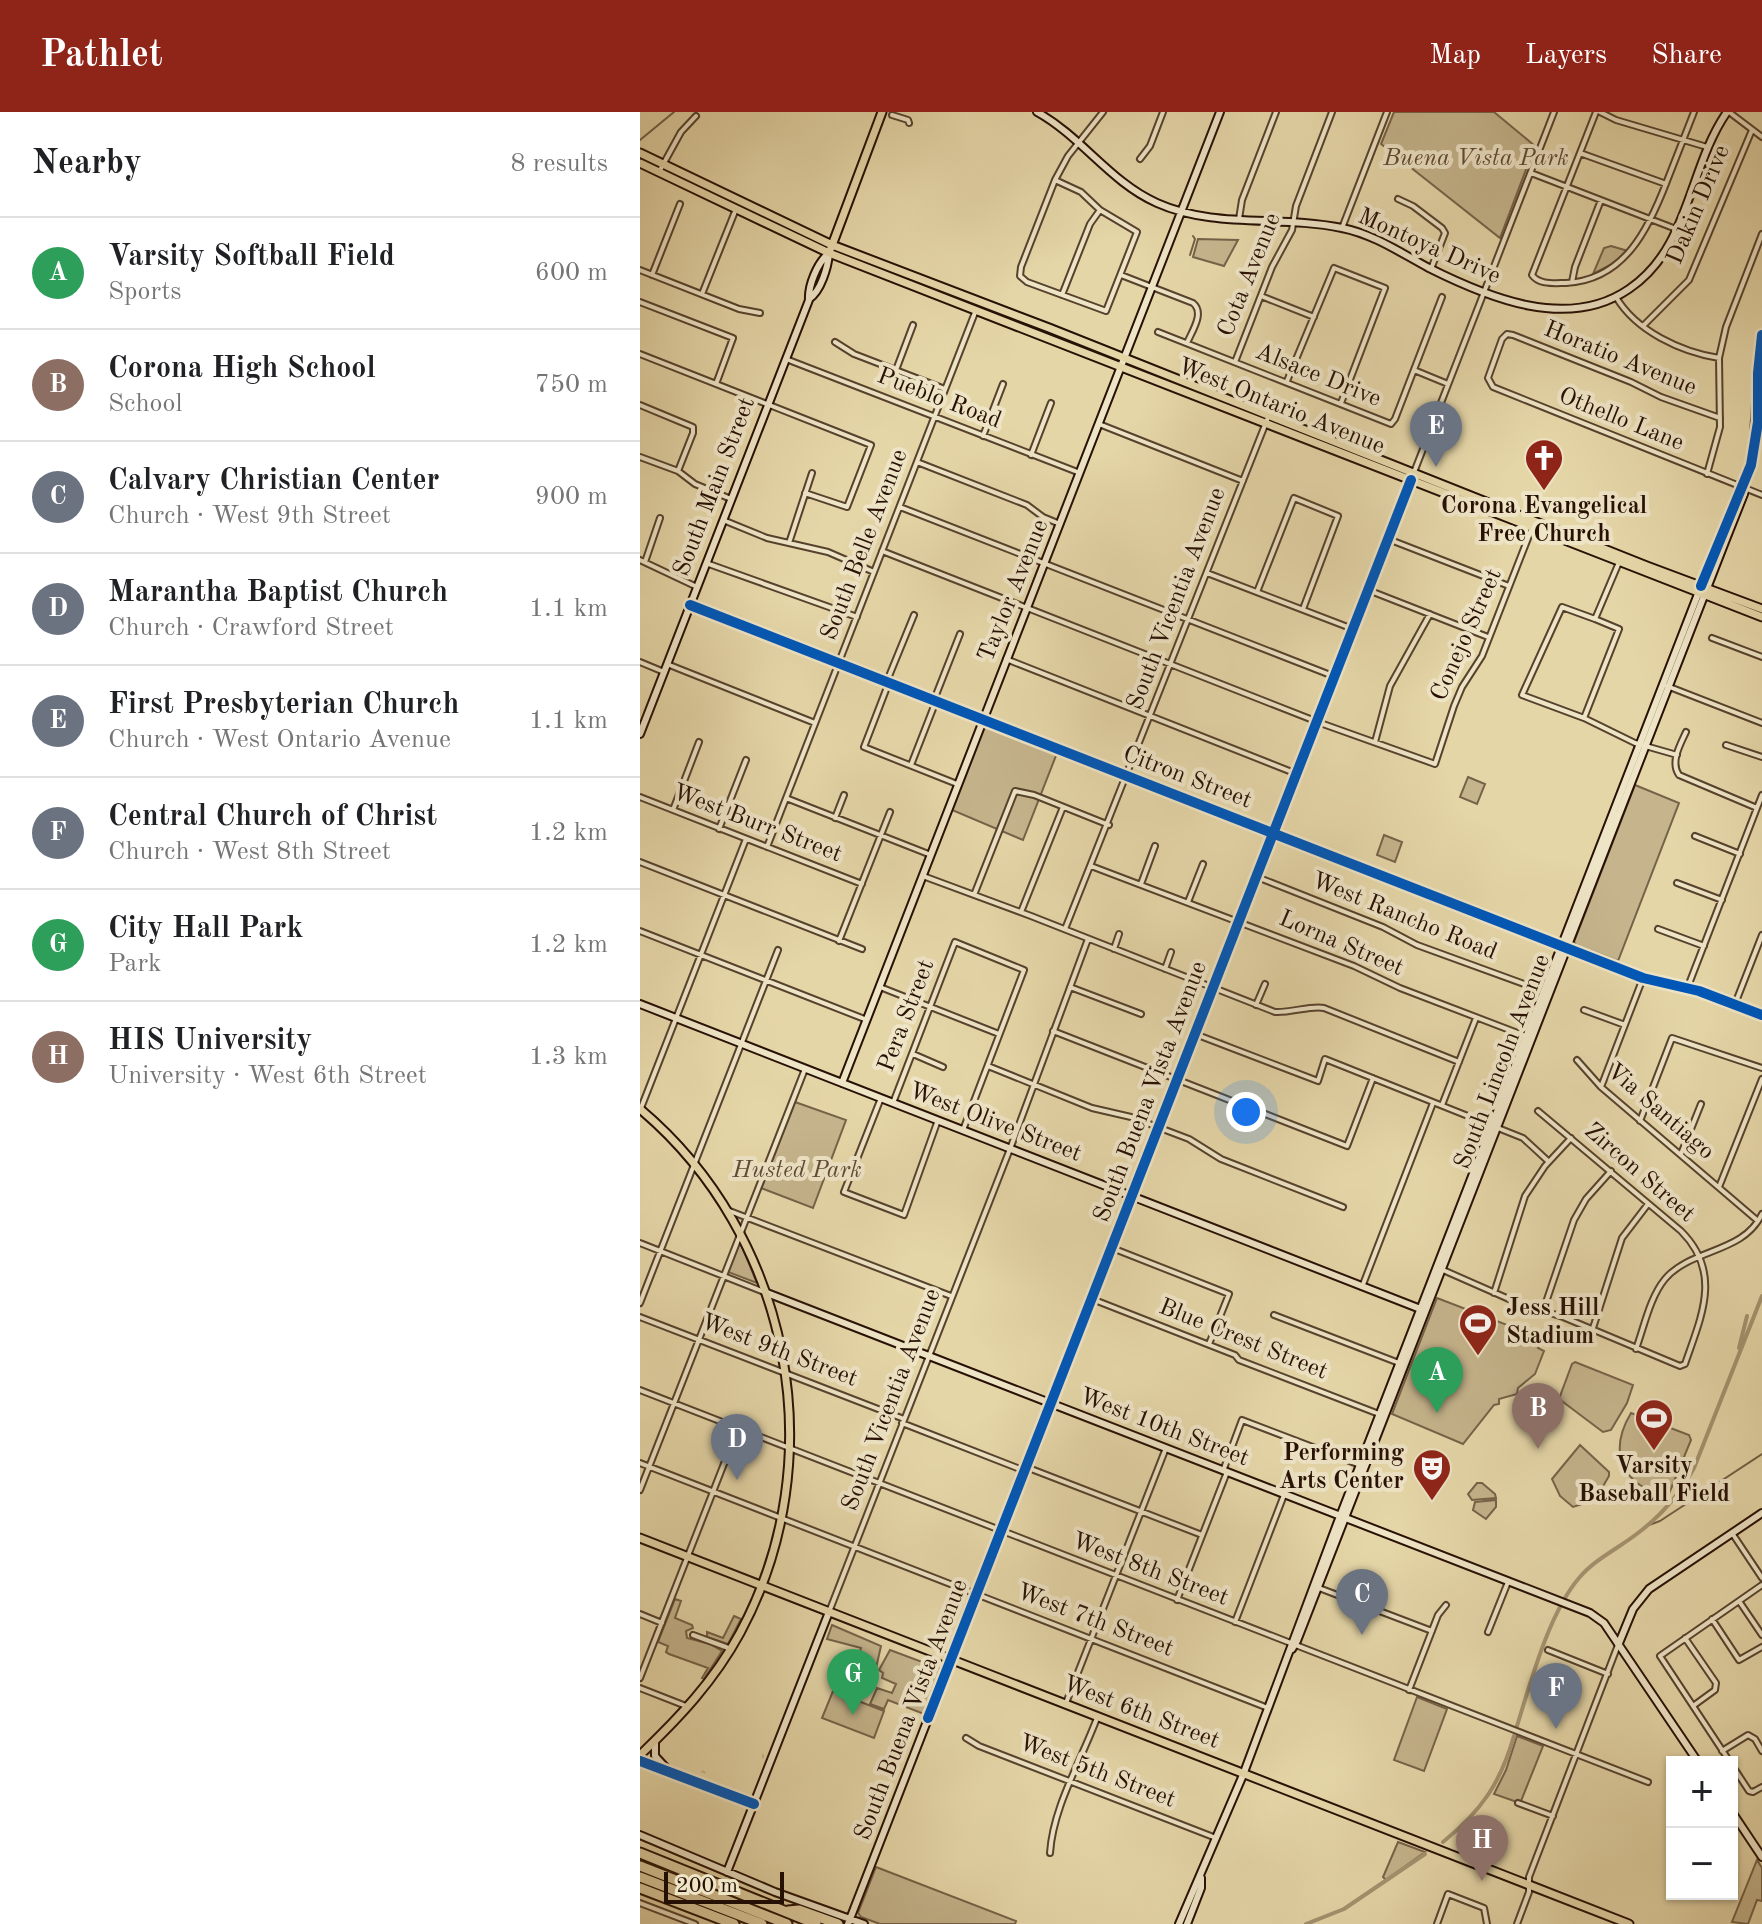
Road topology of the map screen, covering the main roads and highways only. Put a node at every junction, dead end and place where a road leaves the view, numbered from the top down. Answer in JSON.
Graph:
{"nodes":[{"id":1,"x":882,"y":112,"type":"edge"},
{"id":2,"x":640,"y":153,"type":"edge"},
{"id":3,"x":640,"y":163,"type":"edge"},
{"id":4,"x":661,"y":168,"type":"junction"},
{"id":5,"x":736,"y":209,"type":"junction"},
{"id":6,"x":784,"y":222,"type":"junction"},
{"id":7,"x":830,"y":249,"type":"junction"},
{"id":8,"x":1122,"y":362,"type":"junction"},
{"id":9,"x":1703,"y":590,"type":"junction"},
{"id":10,"x":1762,"y":609,"type":"edge"},
{"id":11,"x":1762,"y":617,"type":"edge"},
{"id":12,"x":640,"y":1109,"type":"edge"},
{"id":13,"x":640,"y":1538,"type":"edge"},
{"id":14,"x":762,"y":1586,"type":"junction"},
{"id":15,"x":640,"y":1758,"type":"edge"},
{"id":16,"x":640,"y":1853,"type":"edge"},
{"id":17,"x":640,"y":1866,"type":"edge"},
{"id":18,"x":640,"y":1877,"type":"edge"},
{"id":19,"x":640,"y":1889,"type":"edge"},
{"id":20,"x":782,"y":1911,"type":"junction"},
{"id":21,"x":734,"y":1924,"type":"edge"},
{"id":22,"x":762,"y":1924,"type":"edge"},
{"id":23,"x":787,"y":1924,"type":"edge"},
{"id":24,"x":816,"y":1924,"type":"edge"},
{"id":25,"x":838,"y":1924,"type":"edge"},
{"id":26,"x":1629,"y":1924,"type":"edge"}],
"edges":[{"from":1,"to":7,"type":"main road","name":"South Main Street"},
{"from":2,"to":4,"type":"main road"},
{"from":3,"to":4,"type":"main road"},
{"from":4,"to":5,"type":"main road"},
{"from":4,"to":6,"type":"main road"},
{"from":5,"to":6,"type":"main road"},
{"from":5,"to":7,"type":"main road"},
{"from":6,"to":7,"type":"main road"},
{"from":7,"to":8,"type":"main road","name":"West Ontario Avenue"},
{"from":7,"to":8,"type":"main road","name":"West Ontario Avenue"},
{"from":8,"to":9,"type":"main road","name":"West Ontario Avenue"},
{"from":9,"to":10,"type":"main road","name":"West Ontario Avenue"},
{"from":9,"to":11,"type":"main road","name":"West Ontario Avenue"},
{"from":12,"to":14,"type":"main road"},
{"from":13,"to":14,"type":"main road","name":"West 6th Street"},
{"from":14,"to":15,"type":"main road"},
{"from":14,"to":26,"type":"main road","name":"West 6th Street"},
{"from":16,"to":20,"type":"highway"},
{"from":17,"to":23,"type":"highway"},
{"from":18,"to":22,"type":"highway"},
{"from":19,"to":21,"type":"highway"},
{"from":20,"to":24,"type":"highway"},
{"from":20,"to":25,"type":"highway"}]}
